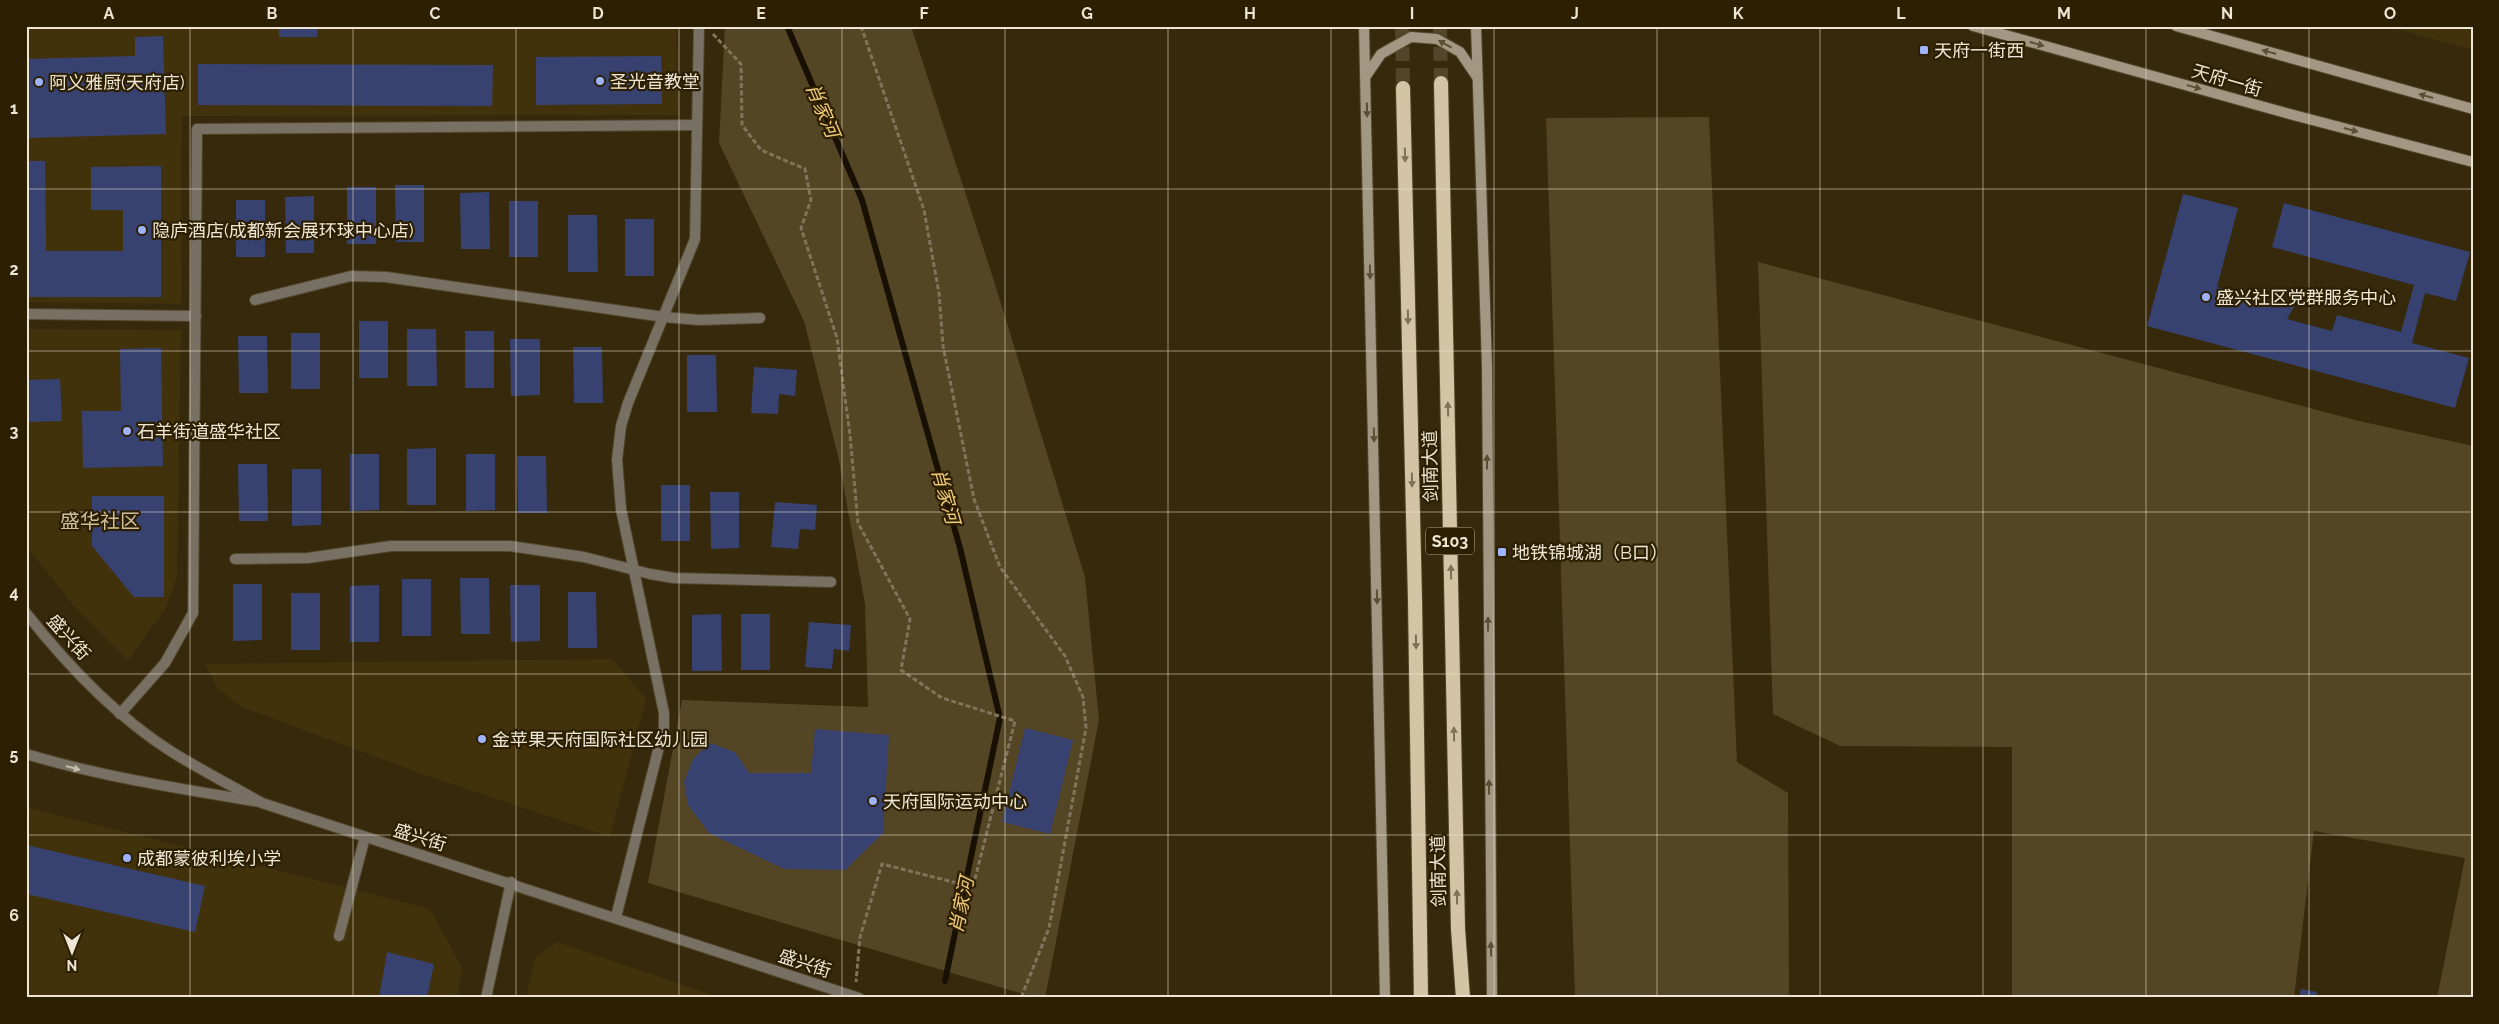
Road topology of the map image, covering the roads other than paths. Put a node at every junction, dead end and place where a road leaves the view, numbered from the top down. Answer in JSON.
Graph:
{"nodes":[{"id":1,"x":699,"y":26,"type":"edge"},
{"id":2,"x":1364,"y":26,"type":"edge"},
{"id":3,"x":1476,"y":26,"type":"edge"},
{"id":4,"x":1973,"y":26,"type":"edge"},
{"id":5,"x":2176,"y":26,"type":"edge"},
{"id":6,"x":1366,"y":76,"type":"junction"},
{"id":7,"x":1477,"y":78,"type":"junction"},
{"id":8,"x":1440,"y":83,"type":"tunnel mouth"},
{"id":9,"x":1403,"y":88,"type":"tunnel mouth"},
{"id":10,"x":2473,"y":109,"type":"edge"},
{"id":11,"x":697,"y":126,"type":"junction"},
{"id":12,"x":2473,"y":162,"type":"edge"},
{"id":13,"x":255,"y":300,"type":"dead end"},
{"id":14,"x":26,"y":314,"type":"edge"},
{"id":15,"x":196,"y":316,"type":"junction"},
{"id":16,"x":664,"y":317,"type":"junction"},
{"id":17,"x":760,"y":318,"type":"dead end"},
{"id":18,"x":235,"y":559,"type":"dead end"},
{"id":19,"x":634,"y":570,"type":"junction"},
{"id":20,"x":831,"y":582,"type":"dead end"},
{"id":21,"x":26,"y":613,"type":"edge"},
{"id":22,"x":120,"y":714,"type":"junction"},
{"id":23,"x":26,"y":754,"type":"edge"},
{"id":24,"x":262,"y":803,"type":"junction"},
{"id":25,"x":365,"y":837,"type":"junction"},
{"id":26,"x":511,"y":882,"type":"junction"},
{"id":27,"x":616,"y":917,"type":"junction"},
{"id":28,"x":339,"y":936,"type":"dead end"},
{"id":29,"x":857,"y":997,"type":"edge"},
{"id":30,"x":486,"y":998,"type":"edge"},
{"id":31,"x":1385,"y":998,"type":"edge"},
{"id":32,"x":1420,"y":998,"type":"edge"},
{"id":33,"x":1463,"y":998,"type":"edge"},
{"id":34,"x":1492,"y":998,"type":"edge"}],
"edges":[{"from":1,"to":11,"type":"street"},
{"from":2,"to":6,"type":"main road"},
{"from":3,"to":7,"type":"main road"},
{"from":4,"to":12,"type":"main road","name":"天府一街","one_way":true},
{"from":10,"to":5,"type":"main road","one_way":true},
{"from":7,"to":6,"type":"main road","one_way":true},
{"from":6,"to":31,"type":"main road","one_way":true},
{"from":34,"to":7,"type":"main road","one_way":true},
{"from":33,"to":8,"type":"highway","name":"剑南大道","number":"S103","one_way":true},
{"from":9,"to":32,"type":"highway","name":"剑南大道","number":"S103","one_way":true},
{"from":11,"to":15,"type":"street"},
{"from":11,"to":16,"type":"street"},
{"from":13,"to":16,"type":"street"},
{"from":14,"to":15,"type":"street"},
{"from":15,"to":22,"type":"street"},
{"from":16,"to":17,"type":"street"},
{"from":16,"to":19,"type":"street"},
{"from":18,"to":19,"type":"street"},
{"from":19,"to":20,"type":"street"},
{"from":19,"to":27,"type":"street"},
{"from":21,"to":22,"type":"street","name":"盛兴街"},
{"from":22,"to":24,"type":"street","name":"盛兴街"},
{"from":23,"to":24,"type":"street","one_way":true},
{"from":24,"to":25,"type":"street","name":"盛兴街"},
{"from":25,"to":26,"type":"street","name":"盛兴街"},
{"from":25,"to":28,"type":"street"},
{"from":26,"to":27,"type":"street","name":"盛兴街"},
{"from":26,"to":30,"type":"street"},
{"from":27,"to":29,"type":"street","name":"盛兴街"}]}
